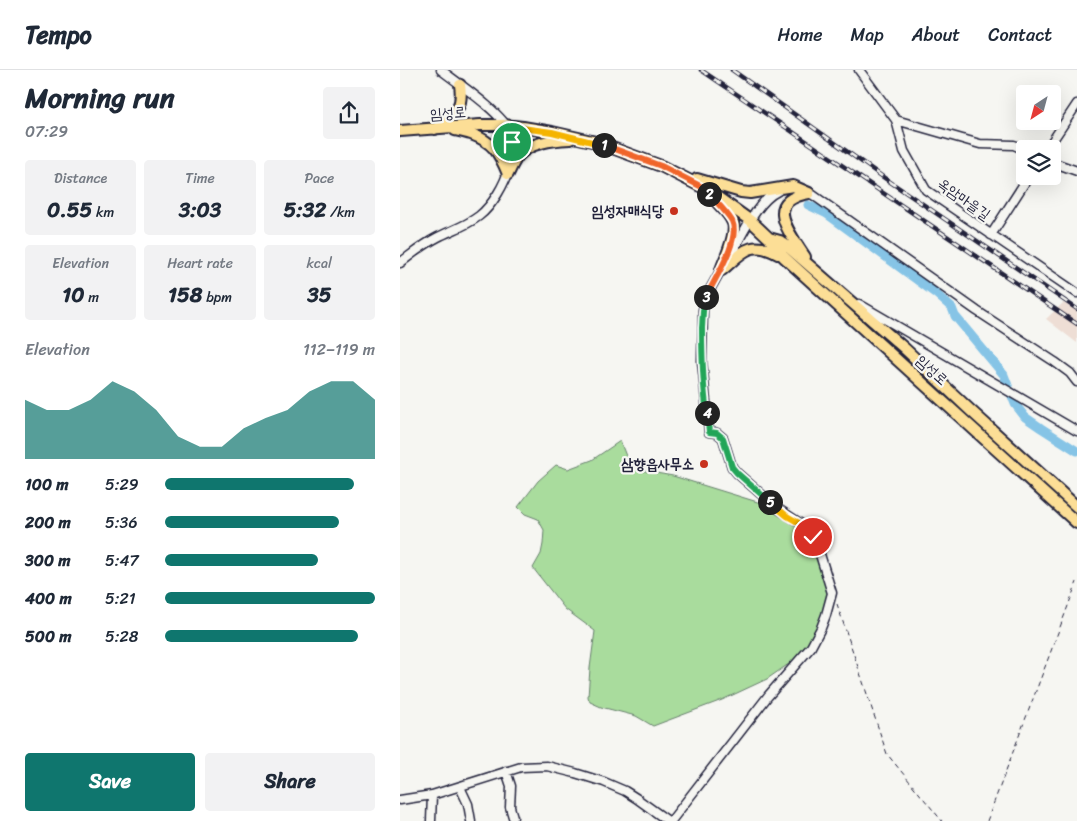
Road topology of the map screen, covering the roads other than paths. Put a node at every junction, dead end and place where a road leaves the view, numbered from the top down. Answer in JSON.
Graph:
{"nodes":[{"id":1,"x":441,"y":70,"type":"edge"},
{"id":2,"x":858,"y":70,"type":"edge"},
{"id":3,"x":460,"y":85,"type":"junction"},
{"id":4,"x":1077,"y":104,"type":"edge"},
{"id":5,"x":896,"y":120,"type":"junction"},
{"id":6,"x":507,"y":126,"type":"junction"},
{"id":7,"x":434,"y":129,"type":"junction"},
{"id":8,"x":400,"y":131,"type":"edge"},
{"id":9,"x":577,"y":138,"type":"junction"},
{"id":10,"x":1053,"y":140,"type":"edge"},
{"id":11,"x":1016,"y":146,"type":"edge"},
{"id":12,"x":1061,"y":165,"type":"edge"},
{"id":13,"x":1077,"y":171,"type":"edge"},
{"id":14,"x":673,"y":172,"type":"junction"},
{"id":15,"x":508,"y":174,"type":"junction"},
{"id":16,"x":1023,"y":185,"type":"edge"},
{"id":17,"x":702,"y":187,"type":"junction"},
{"id":18,"x":809,"y":193,"type":"junction"},
{"id":19,"x":750,"y":221,"type":"junction"},
{"id":20,"x":991,"y":235,"type":"junction"},
{"id":21,"x":769,"y":238,"type":"junction"},
{"id":22,"x":784,"y":257,"type":"junction"},
{"id":23,"x":400,"y":263,"type":"edge"},
{"id":24,"x":811,"y":267,"type":"junction"},
{"id":25,"x":721,"y":270,"type":"junction"},
{"id":26,"x":840,"y":293,"type":"junction"},
{"id":27,"x":1077,"y":293,"type":"edge"},
{"id":28,"x":1077,"y":382,"type":"edge"},
{"id":29,"x":1077,"y":430,"type":"edge"},
{"id":30,"x":1077,"y":507,"type":"edge"},
{"id":31,"x":1077,"y":522,"type":"edge"},
{"id":32,"x":506,"y":771,"type":"junction"},
{"id":33,"x":460,"y":787,"type":"junction"},
{"id":34,"x":432,"y":795,"type":"junction"},
{"id":35,"x":400,"y":800,"type":"edge"},
{"id":36,"x":513,"y":817,"type":"dead end"},
{"id":37,"x":431,"y":821,"type":"edge"},
{"id":38,"x":471,"y":821,"type":"edge"},
{"id":39,"x":669,"y":821,"type":"edge"}],
"edges":[{"from":1,"to":3,"type":"street"},
{"from":2,"to":5,"type":"street","name":"옥암마을길"},
{"from":3,"to":6,"type":"street"},
{"from":3,"to":7,"type":"main road"},
{"from":4,"to":10,"type":"street"},
{"from":5,"to":11,"type":"street"},
{"from":5,"to":20,"type":"street","name":"옥암마을길"},
{"from":6,"to":7,"type":"main road","name":"임성로"},
{"from":6,"to":9,"type":"main road","name":"임성로"},
{"from":6,"to":15,"type":"street"},
{"from":7,"to":8,"type":"main road","name":"임성로"},
{"from":7,"to":15,"type":"main road"},
{"from":9,"to":14,"type":"main road","name":"임성로"},
{"from":9,"to":15,"type":"main road"},
{"from":12,"to":13,"type":"street"},
{"from":14,"to":17,"type":"main road","name":"임성로"},
{"from":14,"to":18,"type":"main road"},
{"from":15,"to":23,"type":"street"},
{"from":16,"to":20,"type":"street"},
{"from":17,"to":19,"type":"main road","name":"임성로"},
{"from":17,"to":25,"type":"main road"},
{"from":18,"to":19,"type":"street"},
{"from":18,"to":24,"type":"main road"},
{"from":18,"to":28,"type":"street"},
{"from":19,"to":21,"type":"main road","name":"임성로"},
{"from":19,"to":25,"type":"street"},
{"from":20,"to":27,"type":"street","name":"옥암마을길"},
{"from":21,"to":22,"type":"main road","name":"임성로"},
{"from":21,"to":24,"type":"main road","name":"임성로"},
{"from":22,"to":25,"type":"main road"},
{"from":22,"to":31,"type":"main road","name":"임성로"},
{"from":24,"to":26,"type":"main road","name":"임성로"},
{"from":25,"to":39,"type":"street"},
{"from":26,"to":29,"type":"street","name":"임성로"},
{"from":26,"to":30,"type":"main road","name":"임성로"},
{"from":32,"to":33,"type":"street"},
{"from":32,"to":36,"type":"street"},
{"from":32,"to":39,"type":"street"},
{"from":33,"to":34,"type":"street"},
{"from":33,"to":38,"type":"street"},
{"from":34,"to":35,"type":"street"},
{"from":34,"to":37,"type":"street"}]}
